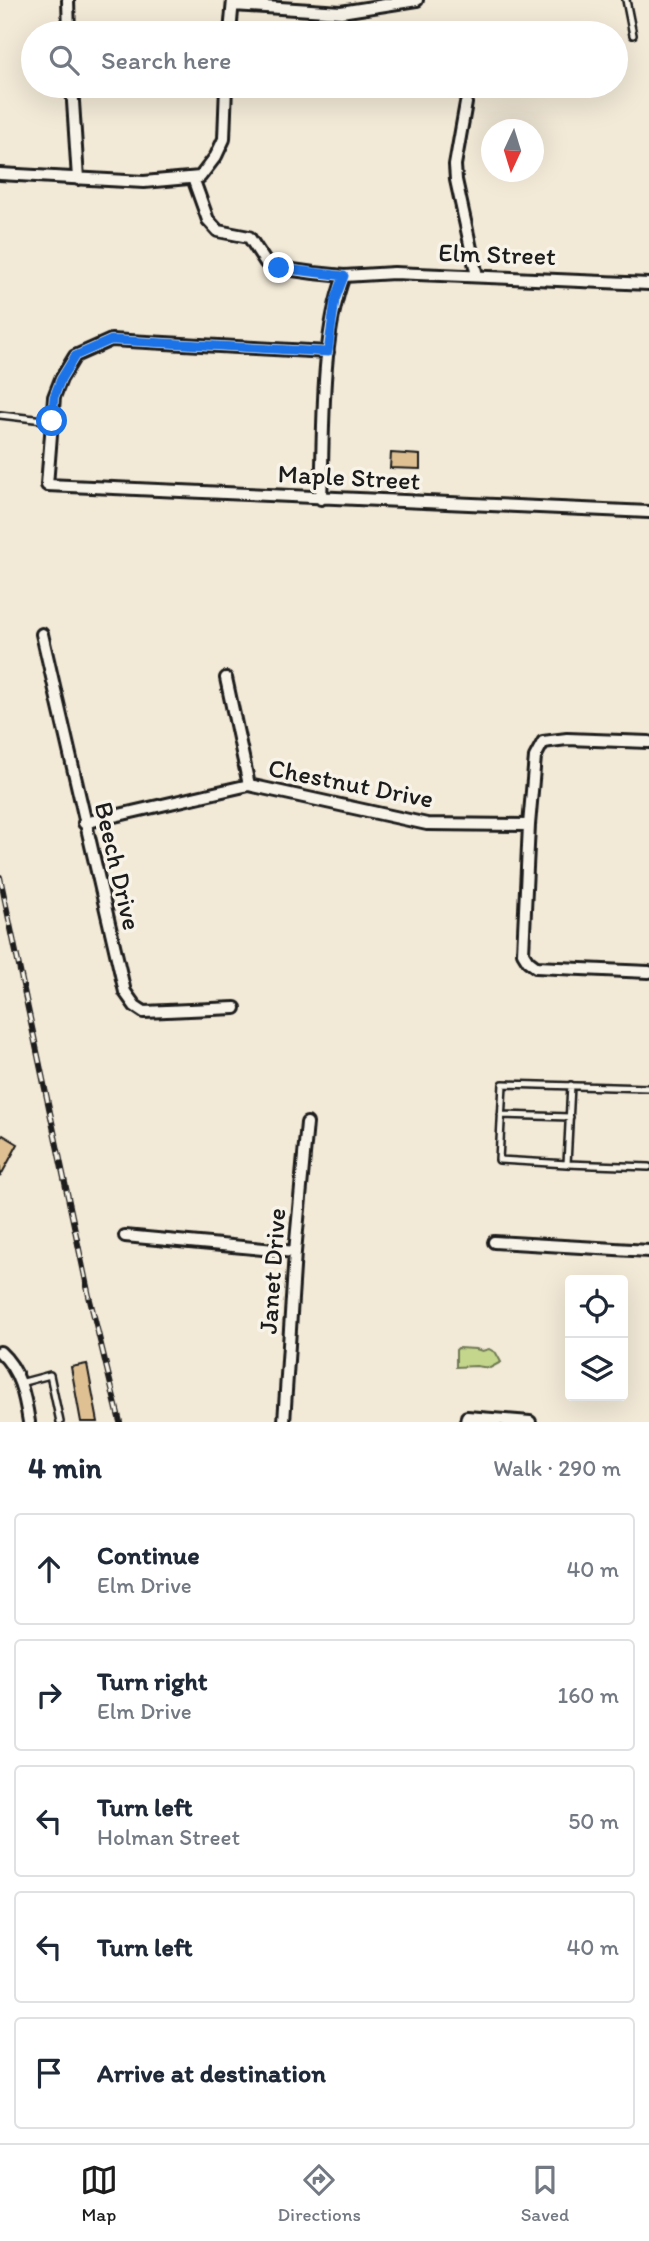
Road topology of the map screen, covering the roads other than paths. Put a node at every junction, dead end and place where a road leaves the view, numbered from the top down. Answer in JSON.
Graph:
{"nodes":[{"id":1,"x":68,"y":0,"type":"edge"},
{"id":2,"x":417,"y":0,"type":"edge"},
{"id":3,"x":626,"y":0,"type":"edge"},
{"id":4,"x":233,"y":2,"type":"edge"},
{"id":5,"x":69,"y":21,"type":"edge"},
{"id":6,"x":231,"y":21,"type":"edge"},
{"id":7,"x":633,"y":35,"type":"dead end"},
{"id":8,"x":73,"y":98,"type":"edge"},
{"id":9,"x":226,"y":98,"type":"edge"},
{"id":10,"x":466,"y":103,"type":"dead end"},
{"id":11,"x":0,"y":174,"type":"edge"},
{"id":12,"x":196,"y":177,"type":"junction"},
{"id":13,"x":78,"y":179,"type":"junction"},
{"id":14,"x":344,"y":276,"type":"junction"},
{"id":15,"x":477,"y":276,"type":"junction"},
{"id":16,"x":649,"y":284,"type":"edge"},
{"id":17,"x":328,"y":352,"type":"junction"},
{"id":18,"x":0,"y":415,"type":"edge"},
{"id":19,"x":52,"y":421,"type":"junction"},
{"id":20,"x":321,"y":499,"type":"junction"},
{"id":21,"x":649,"y":512,"type":"edge"},
{"id":22,"x":42,"y":634,"type":"dead end"},
{"id":23,"x":226,"y":678,"type":"dead end"},
{"id":24,"x":649,"y":742,"type":"edge"},
{"id":25,"x":249,"y":786,"type":"junction"},
{"id":26,"x":84,"y":823,"type":"junction"},
{"id":27,"x":529,"y":825,"type":"junction"},
{"id":28,"x":649,"y":971,"type":"edge"},
{"id":29,"x":234,"y":1008,"type":"dead end"},
{"id":30,"x":571,"y":1085,"type":"junction"},
{"id":31,"x":649,"y":1088,"type":"edge"},
{"id":32,"x":501,"y":1115,"type":"junction"},
{"id":33,"x":569,"y":1117,"type":"junction"},
{"id":34,"x":307,"y":1123,"type":"dead end"},
{"id":35,"x":567,"y":1164,"type":"junction"},
{"id":36,"x":649,"y":1167,"type":"edge"},
{"id":37,"x":125,"y":1236,"type":"dead end"},
{"id":38,"x":494,"y":1242,"type":"dead end"},
{"id":39,"x":649,"y":1251,"type":"edge"},
{"id":40,"x":295,"y":1252,"type":"junction"},
{"id":41,"x":0,"y":1352,"type":"edge"},
{"id":42,"x":20,"y":1383,"type":"junction"},
{"id":43,"x":29,"y":1422,"type":"edge"},
{"id":44,"x":60,"y":1422,"type":"edge"},
{"id":45,"x":284,"y":1422,"type":"edge"},
{"id":46,"x":466,"y":1422,"type":"edge"},
{"id":47,"x":530,"y":1422,"type":"edge"}],
"edges":[{"from":1,"to":5,"type":"street"},
{"from":2,"to":4,"type":"street"},
{"from":3,"to":7,"type":"lane"},
{"from":4,"to":6,"type":"street"},
{"from":8,"to":13,"type":"street"},
{"from":9,"to":12,"type":"street"},
{"from":10,"to":15,"type":"street"},
{"from":11,"to":13,"type":"street"},
{"from":12,"to":13,"type":"street"},
{"from":12,"to":14,"type":"street","name":"Elm Street"},
{"from":14,"to":15,"type":"street","name":"Elm Street"},
{"from":14,"to":17,"type":"street"},
{"from":15,"to":16,"type":"street","name":"Elm Street"},
{"from":17,"to":19,"type":"street"},
{"from":17,"to":20,"type":"street"},
{"from":18,"to":19,"type":"lane"},
{"from":19,"to":20,"type":"street","name":"Maple Street"},
{"from":20,"to":21,"type":"street","name":"Maple Street"},
{"from":22,"to":26,"type":"street","name":"Beech Drive"},
{"from":23,"to":25,"type":"street"},
{"from":24,"to":27,"type":"street"},
{"from":25,"to":26,"type":"street","name":"Chestnut Drive"},
{"from":25,"to":27,"type":"street","name":"Chestnut Drive"},
{"from":26,"to":29,"type":"street","name":"Beech Drive"},
{"from":27,"to":28,"type":"street"},
{"from":30,"to":31,"type":"lane"},
{"from":30,"to":32,"type":"lane"},
{"from":30,"to":33,"type":"lane"},
{"from":32,"to":33,"type":"lane"},
{"from":32,"to":35,"type":"lane"},
{"from":33,"to":35,"type":"lane"},
{"from":34,"to":40,"type":"street","name":"Janet Drive"},
{"from":35,"to":36,"type":"lane"},
{"from":37,"to":40,"type":"street"},
{"from":38,"to":39,"type":"street"},
{"from":40,"to":45,"type":"street","name":"Janet Drive"},
{"from":41,"to":42,"type":"street"},
{"from":42,"to":43,"type":"street"},
{"from":42,"to":44,"type":"lane"},
{"from":46,"to":47,"type":"street"}]}
